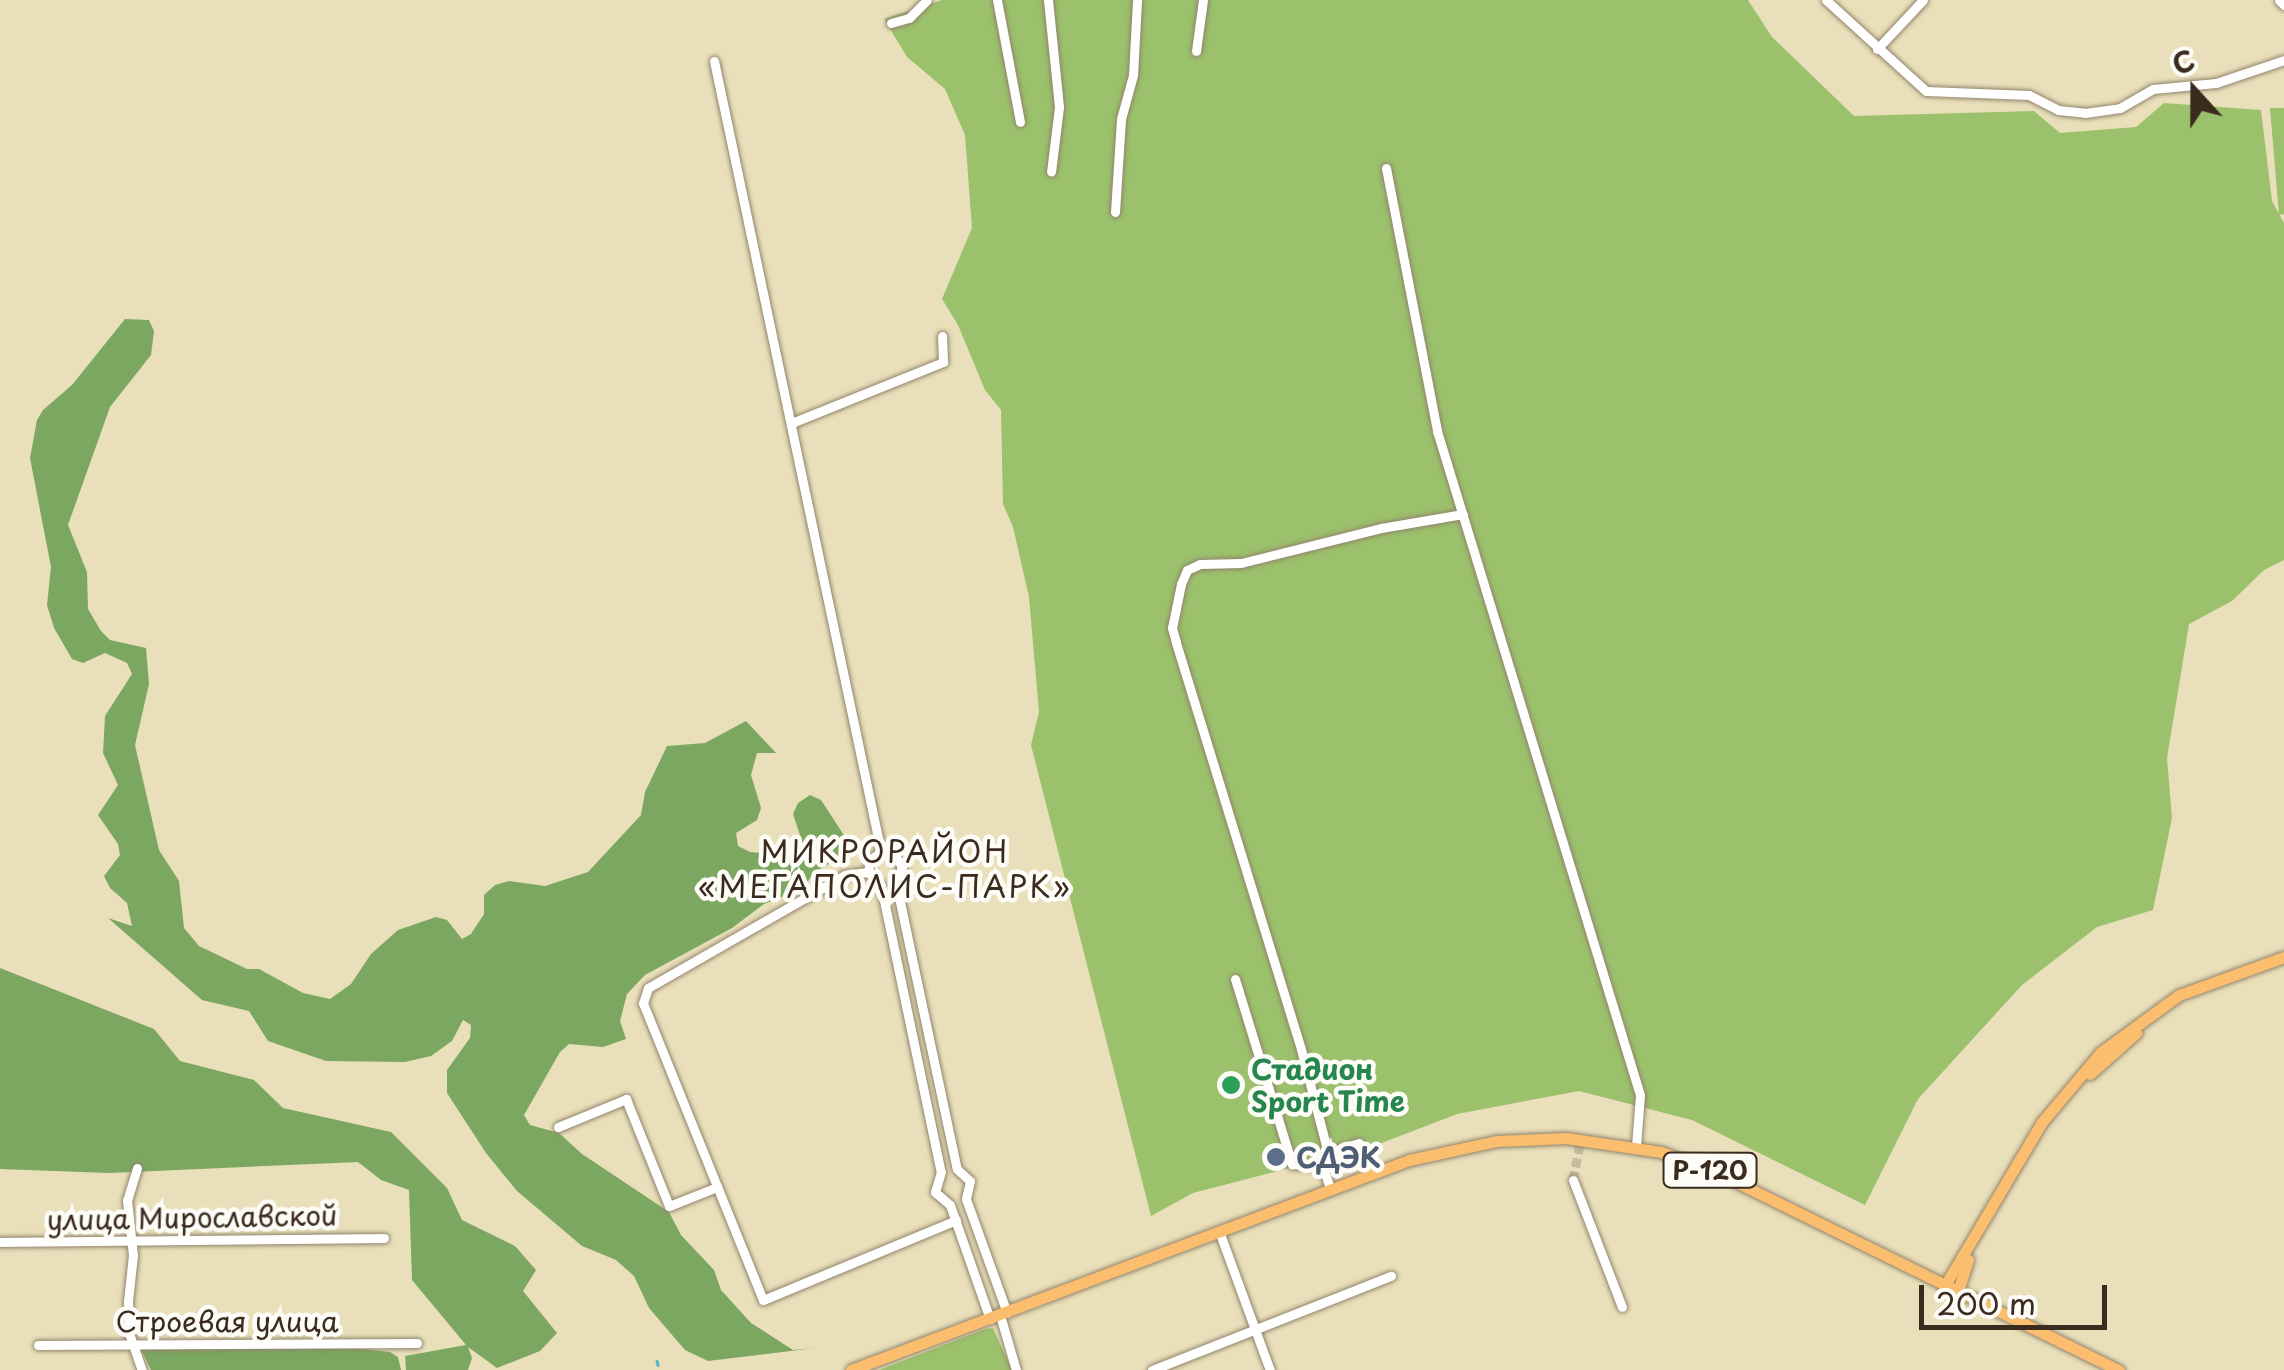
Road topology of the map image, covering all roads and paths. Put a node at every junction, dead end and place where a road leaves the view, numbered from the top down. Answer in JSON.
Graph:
{"nodes":[{"id":1,"x":927,"y":0,"type":"edge"},
{"id":2,"x":996,"y":0,"type":"edge"},
{"id":3,"x":1048,"y":0,"type":"edge"},
{"id":4,"x":1137,"y":0,"type":"edge"},
{"id":5,"x":1202,"y":0,"type":"edge"},
{"id":6,"x":1826,"y":0,"type":"edge"},
{"id":7,"x":1923,"y":0,"type":"edge"},
{"id":8,"x":891,"y":23,"type":"dead end"},
{"id":9,"x":1876,"y":49,"type":"junction"},
{"id":10,"x":1196,"y":51,"type":"dead end"},
{"id":11,"x":2284,"y":60,"type":"edge"},
{"id":12,"x":714,"y":61,"type":"dead end"},
{"id":13,"x":1020,"y":122,"type":"dead end"},
{"id":14,"x":1386,"y":168,"type":"dead end"},
{"id":15,"x":1050,"y":172,"type":"dead end"},
{"id":16,"x":1114,"y":212,"type":"dead end"},
{"id":17,"x":942,"y":336,"type":"dead end"},
{"id":18,"x":794,"y":422,"type":"junction"},
{"id":19,"x":1463,"y":514,"type":"junction"},
{"id":20,"x":880,"y":852,"type":"junction"},
{"id":21,"x":868,"y":872,"type":"junction"},
{"id":22,"x":896,"y":883,"type":"junction"},
{"id":23,"x":881,"y":886,"type":"junction"},
{"id":24,"x":2284,"y":961,"type":"edge"},
{"id":25,"x":1234,"y":979,"type":"dead end"},
{"id":26,"x":558,"y":1126,"type":"dead end"},
{"id":27,"x":1359,"y":1143,"type":"dead end"},
{"id":28,"x":1636,"y":1146,"type":"junction"},
{"id":29,"x":1328,"y":1153,"type":"junction"},
{"id":30,"x":1322,"y":1166,"type":"junction"},
{"id":31,"x":137,"y":1168,"type":"dead end"},
{"id":32,"x":957,"y":1168,"type":"junction"},
{"id":33,"x":941,"y":1172,"type":"junction"},
{"id":34,"x":1573,"y":1180,"type":"tunnel mouth"},
{"id":35,"x":717,"y":1186,"type":"junction"},
{"id":36,"x":1330,"y":1188,"type":"junction"},
{"id":37,"x":966,"y":1199,"type":"junction"},
{"id":38,"x":950,"y":1205,"type":"junction"},
{"id":39,"x":956,"y":1220,"type":"junction"},
{"id":40,"x":1219,"y":1231,"type":"junction"},
{"id":41,"x":384,"y":1238,"type":"dead end"},
{"id":42,"x":130,"y":1240,"type":"junction"},
{"id":43,"x":0,"y":1242,"type":"edge"},
{"id":44,"x":1391,"y":1276,"type":"dead end"},
{"id":45,"x":1944,"y":1287,"type":"junction"},
{"id":46,"x":1957,"y":1294,"type":"junction"},
{"id":47,"x":1622,"y":1306,"type":"dead end"},
{"id":48,"x":999,"y":1316,"type":"junction"},
{"id":49,"x":1255,"y":1330,"type":"junction"},
{"id":50,"x":133,"y":1344,"type":"junction"},
{"id":51,"x":416,"y":1344,"type":"dead end"},
{"id":52,"x":38,"y":1345,"type":"dead end"},
{"id":53,"x":142,"y":1370,"type":"edge"},
{"id":54,"x":851,"y":1370,"type":"edge"},
{"id":55,"x":1016,"y":1370,"type":"edge"},
{"id":56,"x":1152,"y":1370,"type":"edge"},
{"id":57,"x":1270,"y":1370,"type":"edge"},
{"id":58,"x":2118,"y":1370,"type":"edge"}],
"edges":[{"from":1,"to":8,"type":"street"},
{"from":2,"to":13,"type":"street"},
{"from":3,"to":15,"type":"street"},
{"from":4,"to":16,"type":"street"},
{"from":5,"to":10,"type":"street"},
{"from":6,"to":9,"type":"street"},
{"from":7,"to":9,"type":"street"},
{"from":9,"to":11,"type":"street"},
{"from":12,"to":18,"type":"street"},
{"from":14,"to":19,"type":"street"},
{"from":17,"to":18,"type":"street"},
{"from":18,"to":20,"type":"street"},
{"from":19,"to":28,"type":"street"},
{"from":19,"to":29,"type":"street"},
{"from":20,"to":21,"type":"street"},
{"from":20,"to":22,"type":"street"},
{"from":21,"to":23,"type":"street"},
{"from":21,"to":35,"type":"street"},
{"from":22,"to":23,"type":"street"},
{"from":22,"to":32,"type":"street"},
{"from":23,"to":33,"type":"street"},
{"from":24,"to":45,"type":"main road"},
{"from":24,"to":46,"type":"main road"},
{"from":25,"to":30,"type":"street"},
{"from":26,"to":35,"type":"street"},
{"from":27,"to":29,"type":"street"},
{"from":28,"to":36,"type":"main road","number":"Р-120"},
{"from":28,"to":45,"type":"main road","number":"Р-120"},
{"from":29,"to":30,"type":"street"},
{"from":30,"to":36,"type":"street"},
{"from":31,"to":42,"type":"street"},
{"from":32,"to":33,"type":"street"},
{"from":32,"to":37,"type":"street"},
{"from":33,"to":38,"type":"street"},
{"from":34,"to":47,"type":"street"},
{"from":35,"to":39,"type":"street"},
{"from":36,"to":40,"type":"main road","number":"Р-120"},
{"from":37,"to":38,"type":"street"},
{"from":37,"to":48,"type":"street"},
{"from":38,"to":39,"type":"street"},
{"from":39,"to":48,"type":"street"},
{"from":40,"to":48,"type":"main road","number":"Р-120"},
{"from":40,"to":49,"type":"street"},
{"from":41,"to":42,"type":"street","name":"улица Мирославской"},
{"from":42,"to":43,"type":"street","name":"улица Мирославской"},
{"from":42,"to":50,"type":"street"},
{"from":44,"to":49,"type":"street"},
{"from":45,"to":46,"type":"main road","number":"Р-120"},
{"from":46,"to":58,"type":"main road","number":"Р-120"},
{"from":48,"to":54,"type":"main road","number":"Р-120"},
{"from":48,"to":55,"type":"street"},
{"from":49,"to":56,"type":"street"},
{"from":49,"to":57,"type":"street"},
{"from":50,"to":51,"type":"street","name":"Строевая улица"},
{"from":50,"to":52,"type":"street","name":"Строевая улица"},
{"from":50,"to":53,"type":"street"}]}
